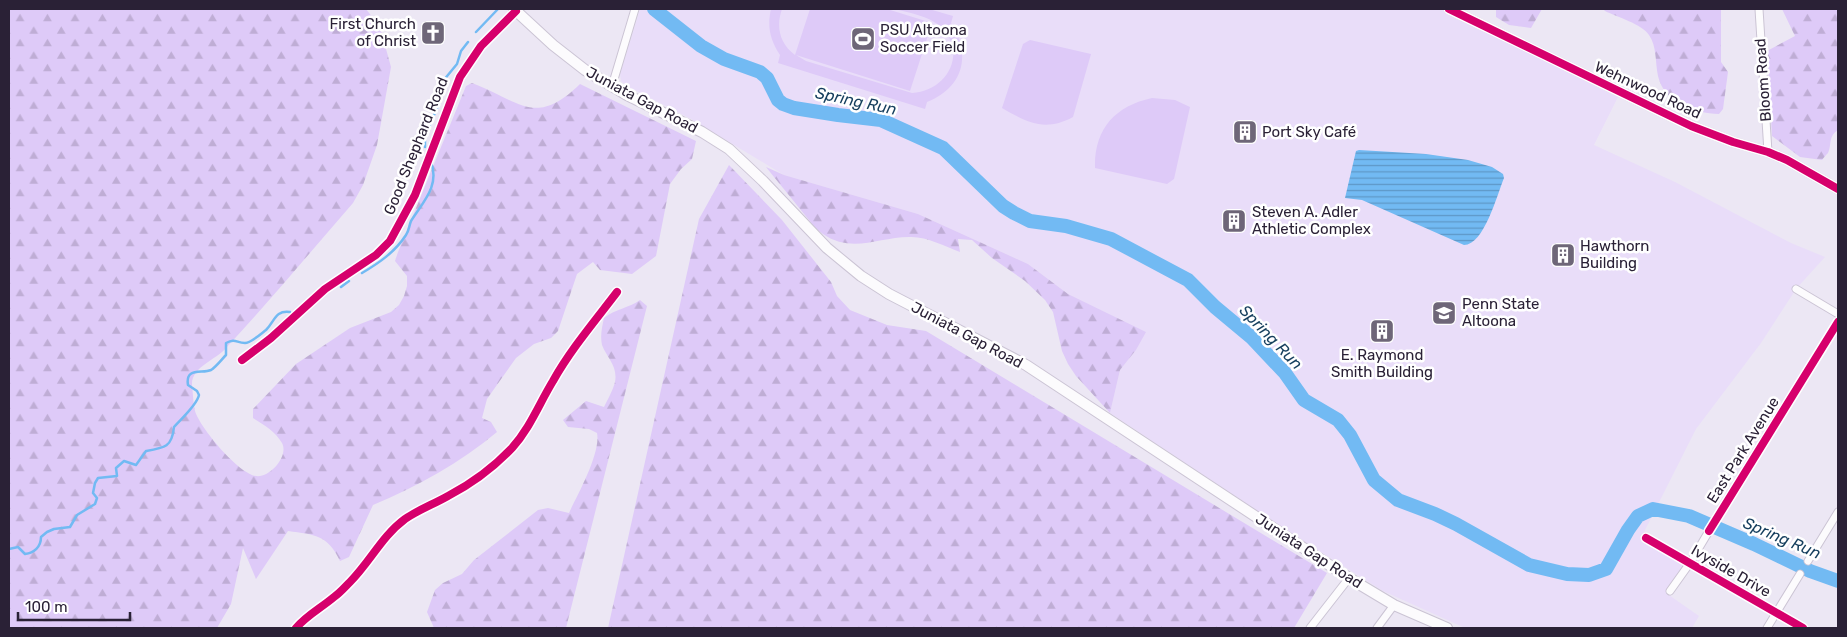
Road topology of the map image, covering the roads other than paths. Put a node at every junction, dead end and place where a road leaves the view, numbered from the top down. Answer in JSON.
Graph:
{"nodes":[{"id":1,"x":635,"y":9,"type":"edge"},
{"id":2,"x":1449,"y":9,"type":"edge"},
{"id":3,"x":1759,"y":9,"type":"edge"},
{"id":4,"x":515,"y":10,"type":"edge"},
{"id":5,"x":612,"y":86,"type":"junction"},
{"id":6,"x":1768,"y":152,"type":"junction"},
{"id":7,"x":1838,"y":190,"type":"edge"},
{"id":8,"x":1796,"y":289,"type":"dead end"},
{"id":9,"x":617,"y":292,"type":"dead end"},
{"id":10,"x":1838,"y":314,"type":"edge"},
{"id":11,"x":1838,"y":322,"type":"edge"},
{"id":12,"x":242,"y":360,"type":"dead end"},
{"id":13,"x":1838,"y":512,"type":"edge"},
{"id":14,"x":1717,"y":519,"type":"dead end"},
{"id":15,"x":1709,"y":531,"type":"dead end"},
{"id":16,"x":1646,"y":538,"type":"dead end"},
{"id":17,"x":1808,"y":561,"type":"dead end"},
{"id":18,"x":1690,"y":563,"type":"junction"},
{"id":19,"x":1800,"y":574,"type":"dead end"},
{"id":20,"x":1349,"y":578,"type":"junction"},
{"id":21,"x":1670,"y":591,"type":"dead end"},
{"id":22,"x":1394,"y":605,"type":"junction"},
{"id":23,"x":1776,"y":612,"type":"junction"},
{"id":24,"x":296,"y":628,"type":"edge"},
{"id":25,"x":1310,"y":628,"type":"edge"},
{"id":26,"x":1377,"y":628,"type":"edge"},
{"id":27,"x":1447,"y":628,"type":"edge"},
{"id":28,"x":1766,"y":628,"type":"edge"},
{"id":29,"x":1803,"y":628,"type":"edge"}],
"edges":[{"from":1,"to":5,"type":"street"},
{"from":2,"to":6,"type":"street","name":"Wehnwood Road"},
{"from":3,"to":6,"type":"street","name":"Bloom Road"},
{"from":4,"to":5,"type":"main road","name":"Juniata Gap Road"},
{"from":4,"to":12,"type":"street","name":"Good Shephard Road"},
{"from":5,"to":20,"type":"main road","name":"Juniata Gap Road"},
{"from":6,"to":7,"type":"street","name":"Wehnwood Road"},
{"from":8,"to":10,"type":"street"},
{"from":9,"to":24,"type":"street"},
{"from":11,"to":14,"type":"street","name":"East Park Avenue"},
{"from":13,"to":17,"type":"street"},
{"from":15,"to":18,"type":"street"},
{"from":16,"to":18,"type":"street","name":"Ivyside Drive"},
{"from":18,"to":21,"type":"street"},
{"from":18,"to":23,"type":"street","name":"Ivyside Drive"},
{"from":19,"to":23,"type":"street"},
{"from":20,"to":22,"type":"main road","name":"Juniata Gap Road"},
{"from":20,"to":25,"type":"street"},
{"from":22,"to":26,"type":"street"},
{"from":22,"to":27,"type":"main road","name":"Juniata Gap Road"},
{"from":23,"to":28,"type":"street"},
{"from":23,"to":29,"type":"street","name":"Ivyside Drive"}]}
